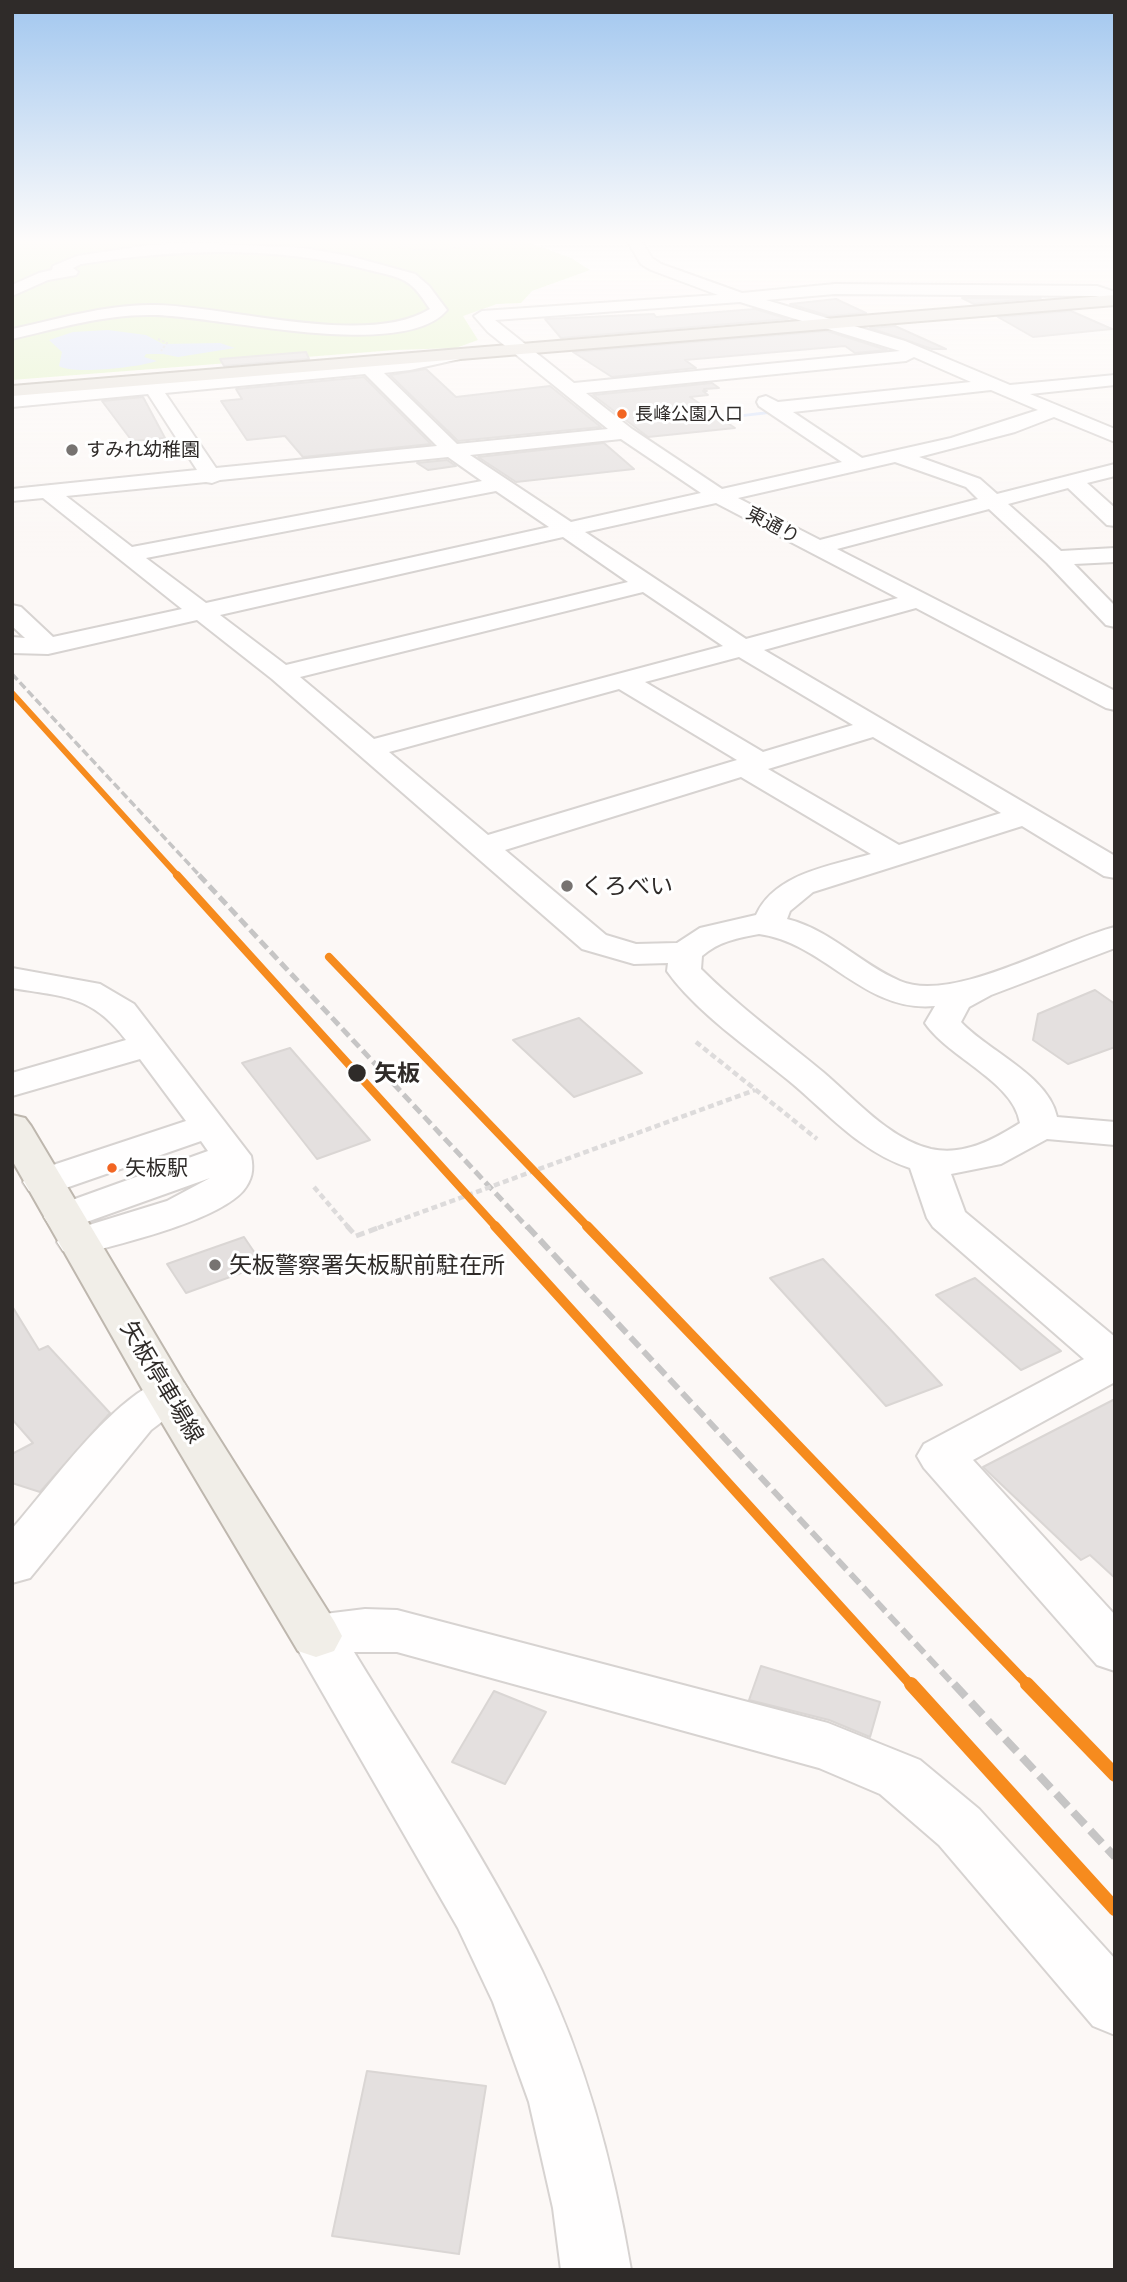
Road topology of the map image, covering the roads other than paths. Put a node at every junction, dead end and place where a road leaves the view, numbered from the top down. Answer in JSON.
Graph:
{"nodes":[{"id":1,"x":527,"y":348,"type":"edge"},
{"id":2,"x":905,"y":348,"type":"edge"},
{"id":3,"x":521,"y":349,"type":"junction"},
{"id":4,"x":922,"y":354,"type":"junction"},
{"id":5,"x":454,"y":355,"type":"junction"},
{"id":6,"x":370,"y":369,"type":"junction"},
{"id":7,"x":720,"y":374,"type":"junction"},
{"id":8,"x":1115,"y":380,"type":"edge"},
{"id":9,"x":12,"y":383,"type":"edge"},
{"id":10,"x":991,"y":385,"type":"junction"},
{"id":11,"x":153,"y":388,"type":"junction"},
{"id":12,"x":571,"y":389,"type":"junction"},
{"id":13,"x":1011,"y":390,"type":"junction"},
{"id":14,"x":12,"y":391,"type":"edge"},
{"id":15,"x":875,"y":397,"type":"junction"},
{"id":16,"x":12,"y":401,"type":"edge"},
{"id":17,"x":166,"y":408,"type":"junction"},
{"id":18,"x":775,"y":408,"type":"junction"},
{"id":19,"x":141,"y":410,"type":"dead end"},
{"id":20,"x":898,"y":410,"type":"dead end"},
{"id":21,"x":1055,"y":410,"type":"junction"},
{"id":22,"x":932,"y":430,"type":"dead end"},
{"id":23,"x":625,"y":433,"type":"junction"},
{"id":24,"x":1115,"y":436,"type":"edge"},
{"id":25,"x":954,"y":443,"type":"junction"},
{"id":26,"x":452,"y":451,"type":"junction"},
{"id":27,"x":897,"y":456,"type":"junction"},
{"id":28,"x":858,"y":464,"type":"junction"},
{"id":29,"x":1115,"y":470,"type":"edge"},
{"id":30,"x":212,"y":477,"type":"junction"},
{"id":31,"x":1072,"y":481,"type":"junction"},
{"id":32,"x":499,"y":484,"type":"junction"},
{"id":33,"x":49,"y":493,"type":"junction"},
{"id":34,"x":12,"y":495,"type":"edge"},
{"id":35,"x":719,"y":496,"type":"junction"},
{"id":36,"x":993,"y":501,"type":"junction"},
{"id":37,"x":1115,"y":520,"type":"edge"},
{"id":38,"x":567,"y":530,"type":"junction"},
{"id":39,"x":817,"y":547,"type":"junction"},
{"id":40,"x":129,"y":554,"type":"junction"},
{"id":41,"x":1115,"y":555,"type":"edge"},
{"id":42,"x":1055,"y":558,"type":"junction"},
{"id":43,"x":647,"y":584,"type":"junction"},
{"id":44,"x":919,"y":600,"type":"junction"},
{"id":45,"x":12,"y":612,"type":"edge"},
{"id":46,"x":203,"y":612,"type":"junction"},
{"id":47,"x":1115,"y":620,"type":"edge"},
{"id":48,"x":12,"y":645,"type":"edge"},
{"id":49,"x":48,"y":646,"type":"junction"},
{"id":50,"x":743,"y":648,"type":"junction"},
{"id":51,"x":281,"y":674,"type":"junction"},
{"id":52,"x":624,"y":681,"type":"junction"},
{"id":53,"x":1108,"y":695,"type":"edge"},
{"id":54,"x":875,"y":727,"type":"junction"},
{"id":55,"x":370,"y":749,"type":"junction"},
{"id":56,"x":751,"y":764,"type":"junction"},
{"id":57,"x":1023,"y":816,"type":"junction"},
{"id":58,"x":482,"y":846,"type":"junction"},
{"id":59,"x":895,"y":855,"type":"junction"},
{"id":60,"x":1115,"y":869,"type":"edge"},
{"id":61,"x":769,"y":924,"type":"junction"},
{"id":62,"x":1115,"y":937,"type":"edge"},
{"id":63,"x":685,"y":953,"type":"junction"},
{"id":64,"x":12,"y":978,"type":"edge"},
{"id":65,"x":979,"y":988,"type":"junction"},
{"id":66,"x":149,"y":1045,"type":"junction"},
{"id":67,"x":12,"y":1086,"type":"edge"},
{"id":68,"x":12,"y":1125,"type":"edge"},
{"id":69,"x":1040,"y":1127,"type":"junction"},
{"id":70,"x":215,"y":1133,"type":"junction"},
{"id":71,"x":1115,"y":1133,"type":"edge"},
{"id":72,"x":927,"y":1161,"type":"junction"},
{"id":73,"x":54,"y":1201,"type":"junction"},
{"id":74,"x":1115,"y":1361,"type":"edge"},
{"id":75,"x":168,"y":1394,"type":"junction"},
{"id":76,"x":12,"y":1564,"type":"edge"},
{"id":77,"x":316,"y":1636,"type":"junction"},
{"id":78,"x":1115,"y":1650,"type":"edge"},
{"id":79,"x":1115,"y":2006,"type":"edge"},
{"id":80,"x":596,"y":2270,"type":"edge"}],
"edges":[{"from":1,"to":3,"type":"highway"},
{"from":2,"to":4,"type":"street"},
{"from":3,"to":5,"type":"highway"},
{"from":3,"to":12,"type":"street","name":"東通り"},
{"from":4,"to":7,"type":"street"},
{"from":4,"to":10,"type":"street"},
{"from":5,"to":6,"type":"street"},
{"from":5,"to":9,"type":"street"},
{"from":5,"to":14,"type":"highway"},
{"from":6,"to":11,"type":"street"},
{"from":6,"to":26,"type":"street"},
{"from":7,"to":12,"type":"street"},
{"from":7,"to":18,"type":"street"},
{"from":8,"to":13,"type":"street"},
{"from":10,"to":13,"type":"street"},
{"from":10,"to":15,"type":"street"},
{"from":11,"to":16,"type":"street"},
{"from":11,"to":17,"type":"street"},
{"from":12,"to":23,"type":"street","name":"東通り"},
{"from":13,"to":21,"type":"street"},
{"from":15,"to":18,"type":"street"},
{"from":15,"to":20,"type":"street"},
{"from":17,"to":19,"type":"street"},
{"from":17,"to":30,"type":"street"},
{"from":18,"to":28,"type":"street"},
{"from":21,"to":24,"type":"street"},
{"from":21,"to":25,"type":"street"},
{"from":22,"to":25,"type":"street"},
{"from":23,"to":26,"type":"street"},
{"from":23,"to":35,"type":"street","name":"東通り"},
{"from":25,"to":27,"type":"street"},
{"from":26,"to":30,"type":"street"},
{"from":26,"to":32,"type":"street"},
{"from":27,"to":28,"type":"street"},
{"from":27,"to":36,"type":"street"},
{"from":28,"to":35,"type":"street"},
{"from":29,"to":31,"type":"street"},
{"from":30,"to":33,"type":"street"},
{"from":31,"to":36,"type":"street"},
{"from":31,"to":37,"type":"street"},
{"from":32,"to":38,"type":"street"},
{"from":32,"to":40,"type":"street"},
{"from":33,"to":34,"type":"street"},
{"from":33,"to":40,"type":"street"},
{"from":35,"to":38,"type":"street"},
{"from":35,"to":39,"type":"street","name":"東通り"},
{"from":36,"to":39,"type":"street"},
{"from":36,"to":42,"type":"street"},
{"from":38,"to":43,"type":"street"},
{"from":38,"to":46,"type":"street"},
{"from":39,"to":44,"type":"street","name":"東通り"},
{"from":40,"to":46,"type":"street"},
{"from":41,"to":42,"type":"street"},
{"from":42,"to":47,"type":"street"},
{"from":43,"to":50,"type":"street"},
{"from":43,"to":51,"type":"street"},
{"from":44,"to":50,"type":"street"},
{"from":44,"to":53,"type":"street","name":"東通り"},
{"from":45,"to":49,"type":"street"},
{"from":46,"to":49,"type":"street"},
{"from":46,"to":51,"type":"street"},
{"from":48,"to":49,"type":"street"},
{"from":50,"to":52,"type":"street"},
{"from":50,"to":54,"type":"street"},
{"from":51,"to":55,"type":"street"},
{"from":52,"to":55,"type":"street"},
{"from":52,"to":56,"type":"street"},
{"from":54,"to":56,"type":"street"},
{"from":54,"to":57,"type":"street"},
{"from":55,"to":58,"type":"street"},
{"from":56,"to":58,"type":"street"},
{"from":56,"to":59,"type":"street"},
{"from":57,"to":59,"type":"street"},
{"from":57,"to":60,"type":"street"},
{"from":58,"to":63,"type":"street"},
{"from":59,"to":61,"type":"street"},
{"from":61,"to":63,"type":"street"},
{"from":61,"to":65,"type":"street"},
{"from":62,"to":65,"type":"street"},
{"from":63,"to":72,"type":"street"},
{"from":64,"to":66,"type":"street"},
{"from":65,"to":69,"type":"street"},
{"from":66,"to":67,"type":"street"},
{"from":66,"to":70,"type":"street"},
{"from":68,"to":73,"type":"main road","name":"矢板停車場線"},
{"from":69,"to":71,"type":"street"},
{"from":69,"to":72,"type":"street"},
{"from":70,"to":73,"type":"street"},
{"from":70,"to":73,"type":"street"},
{"from":72,"to":74,"type":"street"},
{"from":73,"to":75,"type":"main road","name":"矢板停車場線"},
{"from":74,"to":78,"type":"street"},
{"from":75,"to":76,"type":"street"},
{"from":75,"to":77,"type":"main road","name":"矢板停車場線"},
{"from":77,"to":79,"type":"street"},
{"from":77,"to":80,"type":"street"}]}
